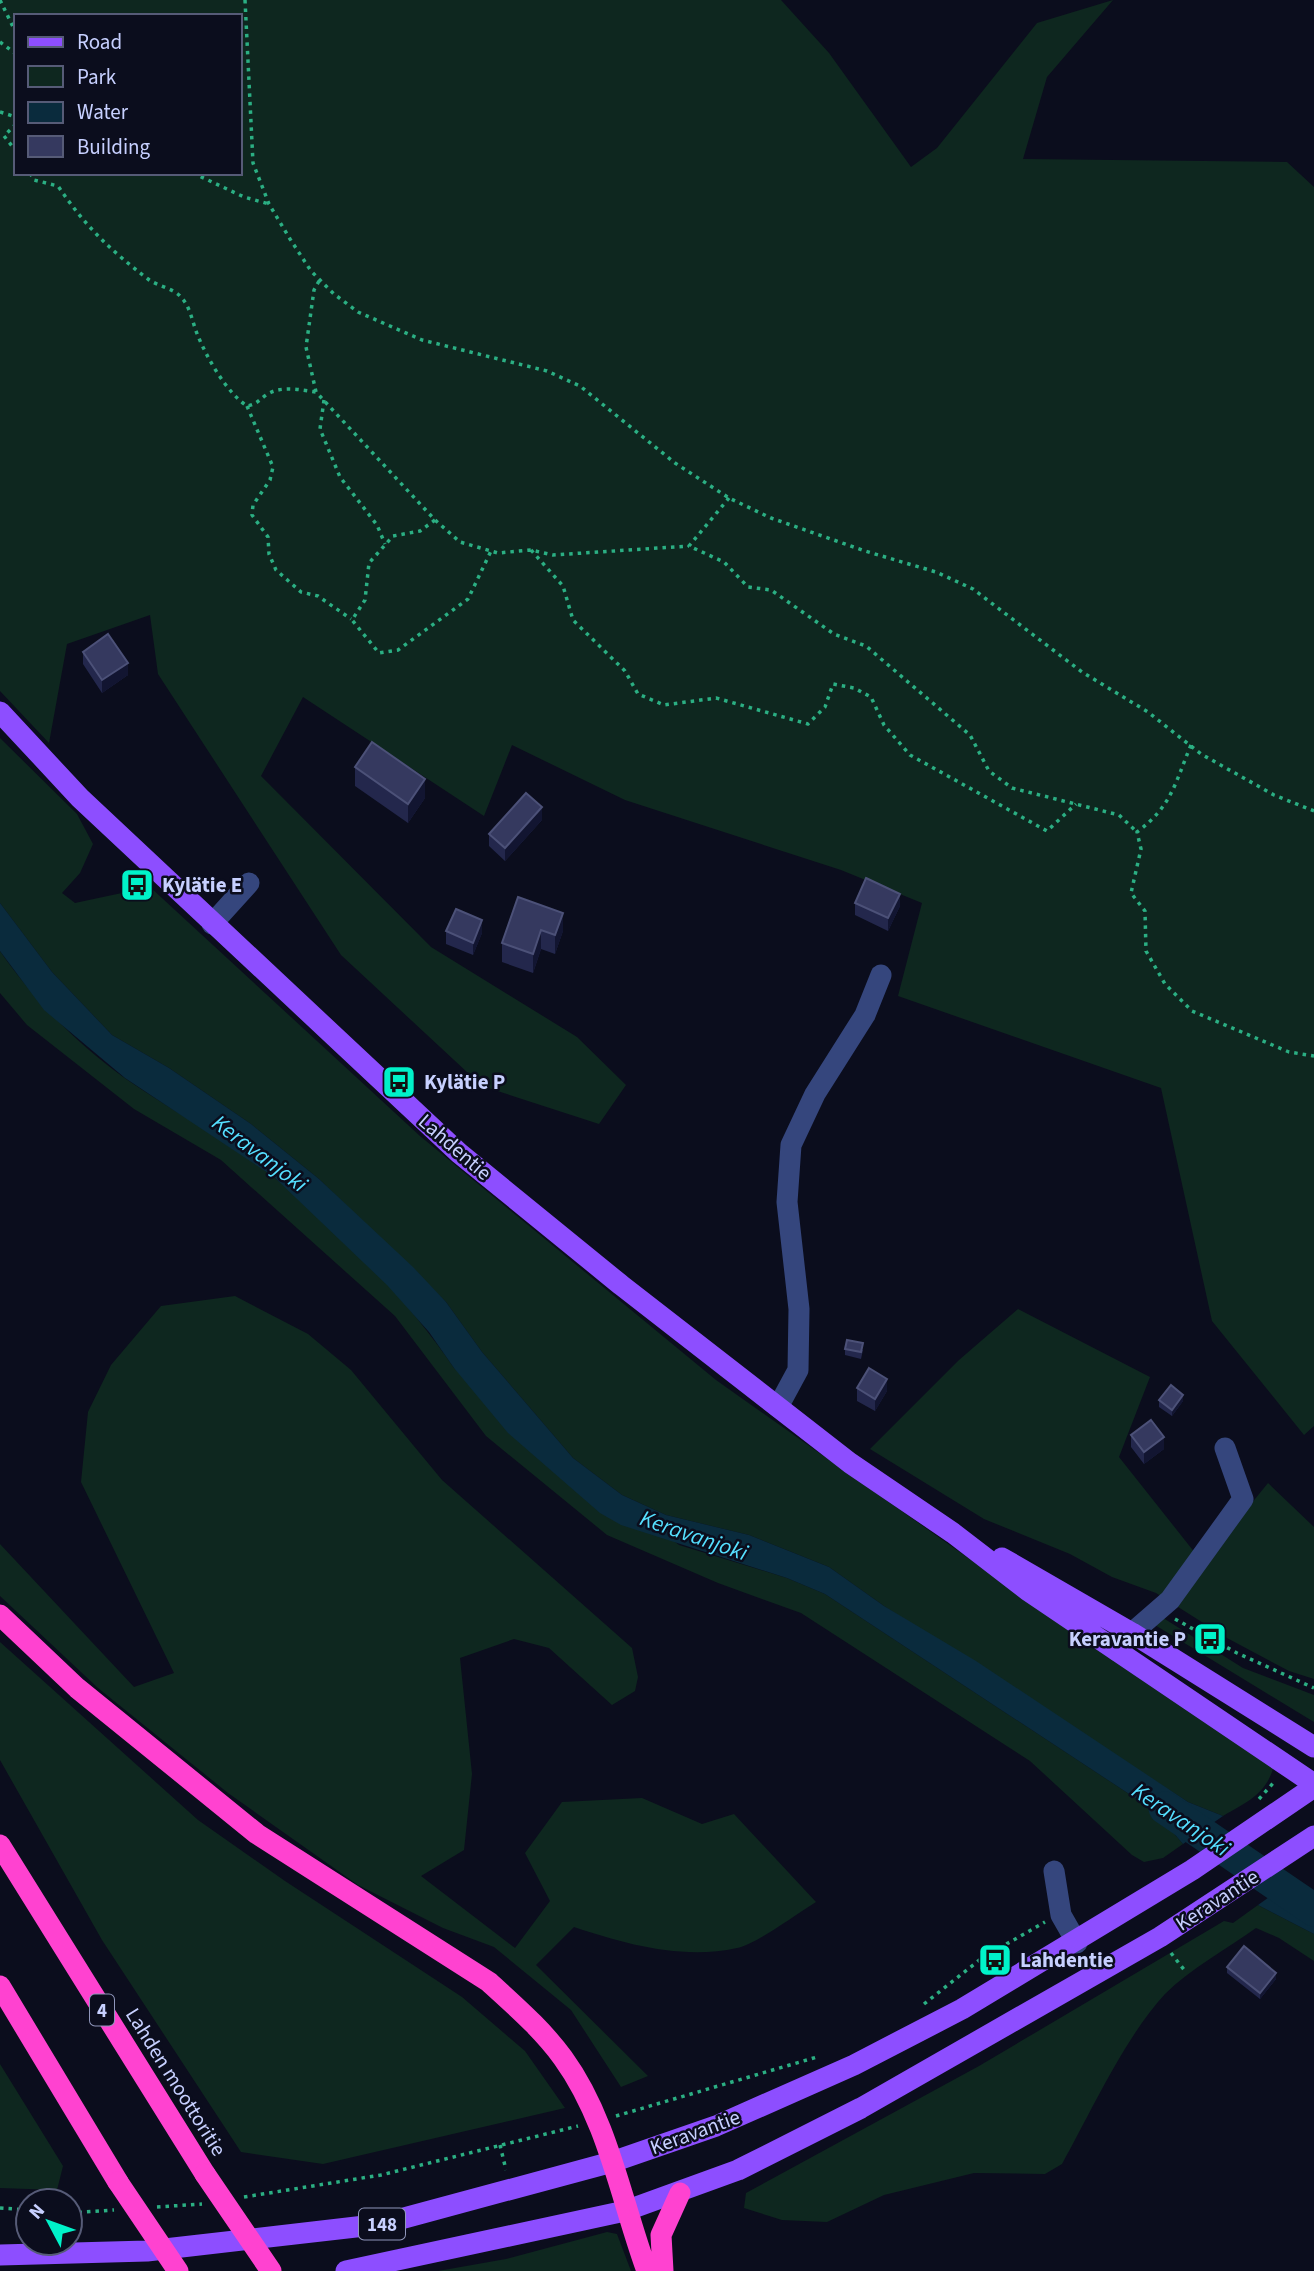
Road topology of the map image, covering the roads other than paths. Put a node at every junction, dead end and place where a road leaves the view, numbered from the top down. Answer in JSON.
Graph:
{"nodes":[{"id":1,"x":0,"y":712,"type":"edge"},
{"id":2,"x":250,"y":883,"type":"dead end"},
{"id":3,"x":212,"y":924,"type":"junction"},
{"id":4,"x":881,"y":975,"type":"dead end"},
{"id":5,"x":778,"y":1407,"type":"junction"},
{"id":6,"x":1225,"y":1448,"type":"dead end"},
{"id":7,"x":953,"y":1533,"type":"junction"},
{"id":8,"x":0,"y":1615,"type":"edge"},
{"id":9,"x":1132,"y":1633,"type":"junction"},
{"id":10,"x":1118,"y":1651,"type":"junction"},
{"id":11,"x":1314,"y":1747,"type":"edge"},
{"id":12,"x":1314,"y":1786,"type":"edge"},
{"id":13,"x":1311,"y":1838,"type":"edge"},
{"id":14,"x":0,"y":1845,"type":"edge"},
{"id":15,"x":1054,"y":1871,"type":"dead end"},
{"id":16,"x":1077,"y":1942,"type":"junction"},
{"id":17,"x":0,"y":1986,"type":"edge"},
{"id":18,"x":612,"y":2162,"type":"junction"},
{"id":19,"x":680,"y":2193,"type":"junction"},
{"id":20,"x":625,"y":2211,"type":"junction"},
{"id":21,"x":0,"y":2255,"type":"edge"},
{"id":22,"x":178,"y":2271,"type":"edge"},
{"id":23,"x":271,"y":2271,"type":"edge"},
{"id":24,"x":346,"y":2271,"type":"edge"},
{"id":25,"x":647,"y":2271,"type":"edge"},
{"id":26,"x":663,"y":2271,"type":"edge"}],
"edges":[{"from":1,"to":3,"type":"main road","name":"Lahdentie"},
{"from":2,"to":3,"type":"lane"},
{"from":3,"to":5,"type":"main road","name":"Lahdentie"},
{"from":4,"to":5,"type":"lane"},
{"from":5,"to":7,"type":"main road","name":"Lahdentie"},
{"from":6,"to":9,"type":"lane"},
{"from":7,"to":9,"type":"main road","name":"Lahdentie"},
{"from":7,"to":10,"type":"main road","name":"Lahdentie"},
{"from":8,"to":18,"type":"highway"},
{"from":9,"to":10,"type":"lane"},
{"from":9,"to":11,"type":"main road","name":"Lahdentie"},
{"from":10,"to":12,"type":"main road","name":"Lahdentie"},
{"from":12,"to":16,"type":"main road","name":"Keravantie","number":"148"},
{"from":13,"to":19,"type":"main road","name":"Keravantie","number":"148"},
{"from":14,"to":23,"type":"highway","name":"Lahden moottoritie","number":"4","bridge":true},
{"from":15,"to":16,"type":"lane"},
{"from":16,"to":18,"type":"main road","name":"Keravantie","number":"148"},
{"from":17,"to":22,"type":"highway","bridge":true},
{"from":18,"to":20,"type":"highway"},
{"from":18,"to":21,"type":"main road","name":"Keravantie","number":"148"},
{"from":19,"to":20,"type":"main road","name":"Keravantie","number":"148"},
{"from":19,"to":26,"type":"highway"},
{"from":20,"to":24,"type":"main road","name":"Keravantie","number":"148"},
{"from":20,"to":25,"type":"highway"}]}
